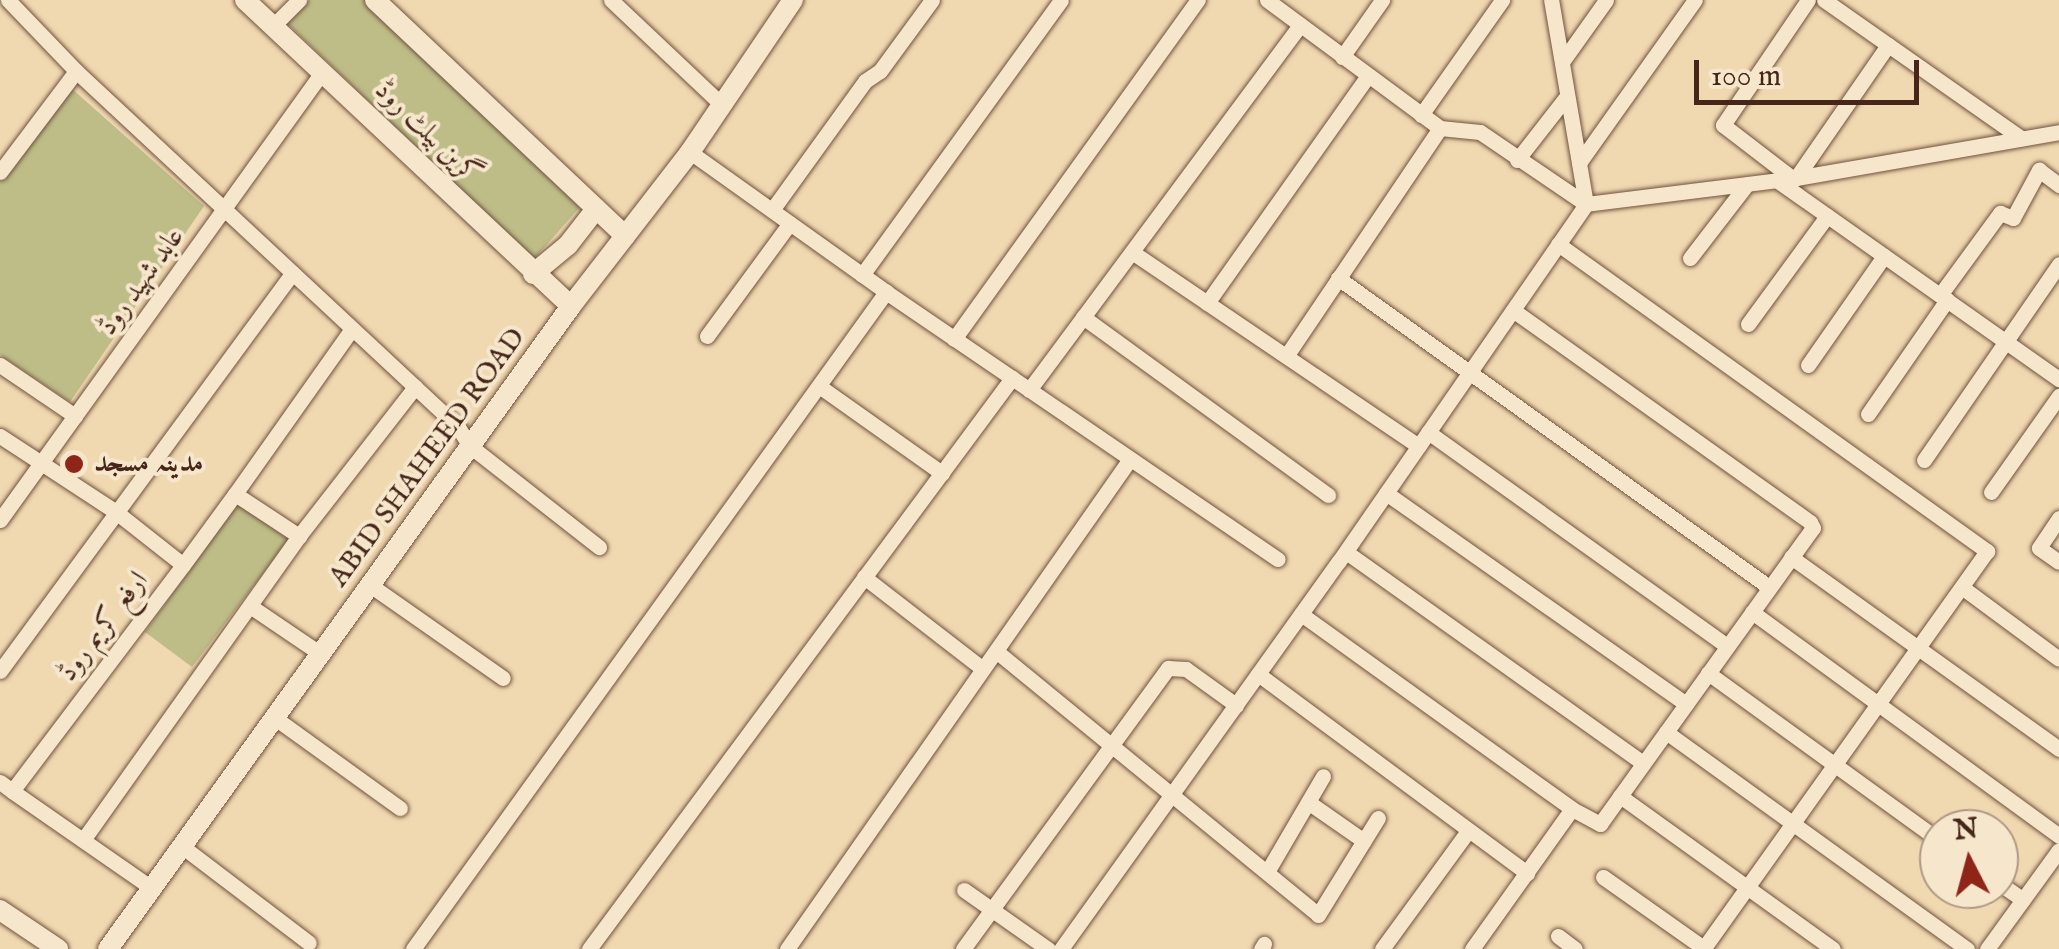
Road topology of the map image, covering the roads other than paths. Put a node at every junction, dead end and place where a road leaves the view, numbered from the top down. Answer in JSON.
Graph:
{"nodes":[{"id":1,"x":8,"y":0,"type":"edge"},
{"id":2,"x":245,"y":0,"type":"edge"},
{"id":3,"x":298,"y":0,"type":"edge"},
{"id":4,"x":375,"y":0,"type":"edge"},
{"id":5,"x":611,"y":0,"type":"edge"},
{"id":6,"x":794,"y":0,"type":"edge"},
{"id":7,"x":932,"y":0,"type":"edge"},
{"id":8,"x":1061,"y":0,"type":"edge"},
{"id":9,"x":1198,"y":0,"type":"edge"},
{"id":10,"x":1266,"y":0,"type":"edge"},
{"id":11,"x":1382,"y":0,"type":"edge"},
{"id":12,"x":1502,"y":0,"type":"edge"},
{"id":13,"x":1551,"y":0,"type":"edge"},
{"id":14,"x":1606,"y":0,"type":"edge"},
{"id":15,"x":1696,"y":0,"type":"edge"},
{"id":16,"x":1808,"y":0,"type":"edge"},
{"id":17,"x":1824,"y":0,"type":"edge"},
{"id":18,"x":1300,"y":25,"type":"junction"},
{"id":19,"x":273,"y":26,"type":"junction"},
{"id":20,"x":1888,"y":45,"type":"junction"},
{"id":21,"x":1342,"y":58,"type":"junction"},
{"id":22,"x":1562,"y":62,"type":"junction"},
{"id":23,"x":76,"y":70,"type":"junction"},
{"id":24,"x":322,"y":71,"type":"junction"},
{"id":25,"x":1366,"y":76,"type":"junction"},
{"id":26,"x":1567,"y":96,"type":"junction"},
{"id":27,"x":722,"y":105,"type":"junction"},
{"id":28,"x":1421,"y":116,"type":"junction"},
{"id":29,"x":1440,"y":128,"type":"junction"},
{"id":30,"x":2059,"y":132,"type":"edge"},
{"id":31,"x":2022,"y":138,"type":"junction"},
{"id":32,"x":690,"y":152,"type":"junction"},
{"id":33,"x":1517,"y":160,"type":"junction"},
{"id":34,"x":1579,"y":163,"type":"junction"},
{"id":35,"x":0,"y":172,"type":"edge"},
{"id":36,"x":1789,"y":179,"type":"junction"},
{"id":37,"x":1747,"y":184,"type":"junction"},
{"id":38,"x":2059,"y":184,"type":"edge"},
{"id":39,"x":1586,"y":204,"type":"junction"},
{"id":40,"x":225,"y":210,"type":"junction"},
{"id":41,"x":596,"y":210,"type":"junction"},
{"id":42,"x":772,"y":210,"type":"junction"},
{"id":43,"x":1827,"y":216,"type":"junction"},
{"id":44,"x":790,"y":223,"type":"junction"},
{"id":45,"x":626,"y":236,"type":"junction"},
{"id":46,"x":1558,"y":244,"type":"junction"},
{"id":47,"x":1132,"y":252,"type":"junction"},
{"id":48,"x":1884,"y":256,"type":"junction"},
{"id":49,"x":1690,"y":258,"type":"dead end"},
{"id":50,"x":2059,"y":264,"type":"edge"},
{"id":51,"x":292,"y":272,"type":"junction"},
{"id":52,"x":533,"y":274,"type":"junction"},
{"id":53,"x":862,"y":274,"type":"junction"},
{"id":54,"x":1338,"y":278,"type":"junction"},
{"id":55,"x":886,"y":292,"type":"junction"},
{"id":56,"x":1944,"y":298,"type":"junction"},
{"id":57,"x":1207,"y":303,"type":"junction"},
{"id":58,"x":571,"y":306,"type":"junction"},
{"id":59,"x":1513,"y":310,"type":"junction"},
{"id":60,"x":1083,"y":317,"type":"junction"},
{"id":61,"x":1748,"y":324,"type":"dead end"},
{"id":62,"x":352,"y":329,"type":"junction"},
{"id":63,"x":707,"y":336,"type":"dead end"},
{"id":64,"x":954,"y":338,"type":"junction"},
{"id":65,"x":2006,"y":342,"type":"junction"},
{"id":66,"x":1286,"y":356,"type":"junction"},
{"id":67,"x":0,"y":365,"type":"edge"},
{"id":68,"x":1808,"y":366,"type":"dead end"},
{"id":69,"x":1468,"y":374,"type":"junction"},
{"id":70,"x":1012,"y":378,"type":"junction"},
{"id":71,"x":2059,"y":379,"type":"edge"},
{"id":72,"x":819,"y":386,"type":"junction"},
{"id":73,"x":415,"y":387,"type":"junction"},
{"id":74,"x":1029,"y":390,"type":"junction"},
{"id":75,"x":2059,"y":396,"type":"edge"},
{"id":76,"x":1868,"y":414,"type":"dead end"},
{"id":77,"x":75,"y":416,"type":"junction"},
{"id":78,"x":1428,"y":432,"type":"junction"},
{"id":79,"x":0,"y":436,"type":"edge"},
{"id":80,"x":470,"y":446,"type":"junction"},
{"id":81,"x":1418,"y":446,"type":"junction"},
{"id":82,"x":1130,"y":459,"type":"junction"},
{"id":83,"x":1924,"y":460,"type":"dead end"},
{"id":84,"x":41,"y":462,"type":"junction"},
{"id":85,"x":942,"y":472,"type":"junction"},
{"id":86,"x":1991,"y":492,"type":"dead end"},
{"id":87,"x":1386,"y":493,"type":"junction"},
{"id":88,"x":235,"y":494,"type":"junction"},
{"id":89,"x":1328,"y":495,"type":"dead end"},
{"id":90,"x":116,"y":512,"type":"junction"},
{"id":91,"x":2059,"y":518,"type":"edge"},
{"id":92,"x":0,"y":520,"type":"edge"},
{"id":93,"x":299,"y":536,"type":"junction"},
{"id":94,"x":599,"y":547,"type":"dead end"},
{"id":95,"x":1346,"y":552,"type":"junction"},
{"id":96,"x":1791,"y":556,"type":"junction"},
{"id":97,"x":1278,"y":559,"type":"dead end"},
{"id":98,"x":2059,"y":562,"type":"edge"},
{"id":99,"x":183,"y":564,"type":"junction"},
{"id":100,"x":864,"y":578,"type":"junction"},
{"id":101,"x":370,"y":585,"type":"junction"},
{"id":102,"x":1769,"y":587,"type":"junction"},
{"id":103,"x":1963,"y":588,"type":"junction"},
{"id":104,"x":250,"y":606,"type":"junction"},
{"id":105,"x":1752,"y":612,"type":"junction"},
{"id":106,"x":1301,"y":614,"type":"junction"},
{"id":107,"x":1727,"y":646,"type":"junction"},
{"id":108,"x":1918,"y":647,"type":"junction"},
{"id":109,"x":996,"y":651,"type":"junction"},
{"id":110,"x":321,"y":654,"type":"junction"},
{"id":111,"x":2059,"y":659,"type":"edge"},
{"id":112,"x":983,"y":669,"type":"junction"},
{"id":113,"x":0,"y":671,"type":"edge"},
{"id":114,"x":1258,"y":674,"type":"junction"},
{"id":115,"x":1708,"y":674,"type":"junction"},
{"id":116,"x":503,"y":678,"type":"dead end"},
{"id":117,"x":1686,"y":704,"type":"junction"},
{"id":118,"x":1236,"y":705,"type":"junction"},
{"id":119,"x":1880,"y":705,"type":"junction"},
{"id":120,"x":275,"y":718,"type":"junction"},
{"id":121,"x":1666,"y":732,"type":"junction"},
{"id":122,"x":1112,"y":746,"type":"junction"},
{"id":123,"x":2059,"y":748,"type":"edge"},
{"id":124,"x":1644,"y":763,"type":"junction"},
{"id":125,"x":1837,"y":766,"type":"junction"},
{"id":126,"x":1324,"y":776,"type":"dead end"},
{"id":127,"x":6,"y":787,"type":"edge"},
{"id":128,"x":1171,"y":795,"type":"junction"},
{"id":129,"x":1620,"y":796,"type":"junction"},
{"id":130,"x":1308,"y":802,"type":"junction"},
{"id":131,"x":400,"y":808,"type":"dead end"},
{"id":132,"x":1572,"y":809,"type":"junction"},
{"id":133,"x":1378,"y":818,"type":"dead end"},
{"id":134,"x":1795,"y":823,"type":"junction"},
{"id":135,"x":1919,"y":825,"type":"edge"},
{"id":136,"x":1468,"y":831,"type":"junction"},
{"id":137,"x":2059,"y":836,"type":"edge"},
{"id":138,"x":83,"y":840,"type":"junction"},
{"id":139,"x":1364,"y":841,"type":"junction"},
{"id":140,"x":183,"y":847,"type":"junction"},
{"id":141,"x":2059,"y":850,"type":"edge"},
{"id":142,"x":1266,"y":872,"type":"junction"},
{"id":143,"x":1527,"y":873,"type":"junction"},
{"id":144,"x":1603,"y":878,"type":"dead end"},
{"id":145,"x":1749,"y":886,"type":"junction"},
{"id":146,"x":153,"y":889,"type":"junction"},
{"id":147,"x":964,"y":890,"type":"dead end"},
{"id":148,"x":2019,"y":898,"type":"edge"},
{"id":149,"x":2022,"y":900,"type":"junction"},
{"id":150,"x":0,"y":910,"type":"edge"},
{"id":151,"x":993,"y":910,"type":"junction"},
{"id":152,"x":1558,"y":936,"type":"dead end"},
{"id":153,"x":308,"y":942,"type":"dead end"},
{"id":154,"x":58,"y":949,"type":"edge"},
{"id":155,"x":108,"y":949,"type":"edge"},
{"id":156,"x":413,"y":949,"type":"edge"},
{"id":157,"x":589,"y":949,"type":"edge"},
{"id":158,"x":787,"y":949,"type":"edge"},
{"id":159,"x":963,"y":949,"type":"edge"},
{"id":160,"x":1048,"y":949,"type":"edge"},
{"id":161,"x":1061,"y":949,"type":"edge"},
{"id":162,"x":1382,"y":949,"type":"edge"},
{"id":163,"x":1472,"y":949,"type":"edge"},
{"id":164,"x":1575,"y":949,"type":"edge"},
{"id":165,"x":1704,"y":949,"type":"edge"},
{"id":166,"x":1832,"y":949,"type":"edge"},
{"id":167,"x":1968,"y":949,"type":"edge"},
{"id":168,"x":1987,"y":949,"type":"edge"}],
"edges":[{"from":1,"to":23,"type":"street"},
{"from":2,"to":19,"type":"street","name":"گرین بیلٹ روڈ"},
{"from":3,"to":19,"type":"street"},
{"from":4,"to":41,"type":"street"},
{"from":5,"to":27,"type":"street"},
{"from":6,"to":27,"type":"street","name":"ABID SHAHEED ROAD"},
{"from":7,"to":42,"type":"street"},
{"from":8,"to":53,"type":"street"},
{"from":9,"to":64,"type":"street"},
{"from":10,"to":18,"type":"street"},
{"from":11,"to":21,"type":"street"},
{"from":12,"to":28,"type":"street"},
{"from":13,"to":22,"type":"street"},
{"from":14,"to":22,"type":"street"},
{"from":15,"to":34,"type":"street"},
{"from":16,"to":36,"type":"street"},
{"from":17,"to":20,"type":"street"},
{"from":18,"to":21,"type":"street"},
{"from":18,"to":47,"type":"street"},
{"from":19,"to":24,"type":"street","name":"گرین بیلٹ روڈ"},
{"from":20,"to":31,"type":"street"},
{"from":20,"to":36,"type":"street"},
{"from":21,"to":25,"type":"street"},
{"from":22,"to":26,"type":"street"},
{"from":23,"to":35,"type":"street"},
{"from":23,"to":40,"type":"street"},
{"from":24,"to":40,"type":"street","name":"عابد شہید روڈ"},
{"from":24,"to":52,"type":"street","name":"گرین بیلٹ روڈ"},
{"from":25,"to":28,"type":"street"},
{"from":25,"to":57,"type":"street"},
{"from":26,"to":33,"type":"street"},
{"from":26,"to":34,"type":"street"},
{"from":27,"to":32,"type":"street","name":"ABID SHAHEED ROAD"},
{"from":28,"to":29,"type":"street"},
{"from":29,"to":33,"type":"street"},
{"from":29,"to":54,"type":"street"},
{"from":30,"to":31,"type":"street"},
{"from":31,"to":36,"type":"street"},
{"from":32,"to":42,"type":"street"},
{"from":32,"to":45,"type":"street","name":"ABID SHAHEED ROAD"},
{"from":33,"to":39,"type":"street"},
{"from":34,"to":39,"type":"street"},
{"from":36,"to":37,"type":"street"},
{"from":36,"to":43,"type":"street"},
{"from":37,"to":39,"type":"street"},
{"from":37,"to":49,"type":"street"},
{"from":38,"to":56,"type":"street"},
{"from":39,"to":46,"type":"street"},
{"from":40,"to":51,"type":"street"},
{"from":40,"to":77,"type":"street","name":"عابد شہید روڈ"},
{"from":41,"to":45,"type":"street"},
{"from":41,"to":52,"type":"street"},
{"from":42,"to":44,"type":"street"},
{"from":43,"to":48,"type":"street"},
{"from":43,"to":61,"type":"street"},
{"from":44,"to":53,"type":"street"},
{"from":44,"to":63,"type":"street"},
{"from":45,"to":58,"type":"street","name":"ABID SHAHEED ROAD"},
{"from":46,"to":59,"type":"street"},
{"from":46,"to":103,"type":"street"},
{"from":47,"to":57,"type":"street"},
{"from":47,"to":60,"type":"street"},
{"from":48,"to":56,"type":"street"},
{"from":48,"to":68,"type":"street"},
{"from":50,"to":65,"type":"street"},
{"from":51,"to":62,"type":"street"},
{"from":51,"to":90,"type":"street"},
{"from":52,"to":58,"type":"street","name":"گرین بیلٹ روڈ"},
{"from":53,"to":55,"type":"street"},
{"from":54,"to":66,"type":"street"},
{"from":54,"to":69,"type":"street"},
{"from":55,"to":64,"type":"street"},
{"from":55,"to":72,"type":"street"},
{"from":56,"to":65,"type":"street"},
{"from":56,"to":76,"type":"street"},
{"from":57,"to":66,"type":"street"},
{"from":58,"to":80,"type":"street","name":"ABID SHAHEED ROAD"},
{"from":59,"to":69,"type":"street"},
{"from":59,"to":96,"type":"street"},
{"from":60,"to":74,"type":"street"},
{"from":60,"to":89,"type":"street"},
{"from":62,"to":73,"type":"street"},
{"from":62,"to":88,"type":"street"},
{"from":64,"to":70,"type":"street"},
{"from":65,"to":71,"type":"street"},
{"from":65,"to":83,"type":"street"},
{"from":66,"to":81,"type":"street"},
{"from":67,"to":77,"type":"street"},
{"from":69,"to":78,"type":"street"},
{"from":69,"to":102,"type":"street"},
{"from":70,"to":74,"type":"street"},
{"from":70,"to":85,"type":"street"},
{"from":72,"to":85,"type":"street"},
{"from":72,"to":156,"type":"street"},
{"from":73,"to":80,"type":"street"},
{"from":73,"to":93,"type":"street"},
{"from":74,"to":82,"type":"street"},
{"from":75,"to":86,"type":"street"},
{"from":77,"to":84,"type":"street","name":"عابد شہید روڈ"},
{"from":78,"to":81,"type":"street"},
{"from":78,"to":107,"type":"street"},
{"from":79,"to":84,"type":"street","name":"ارفع کریم روڈ"},
{"from":80,"to":94,"type":"street"},
{"from":80,"to":101,"type":"street","name":"ABID SHAHEED ROAD"},
{"from":81,"to":87,"type":"street"},
{"from":82,"to":97,"type":"street"},
{"from":82,"to":109,"type":"street"},
{"from":84,"to":90,"type":"street","name":"ارفع کریم روڈ"},
{"from":84,"to":92,"type":"street","name":"عابد شہید روڈ"},
{"from":85,"to":100,"type":"street"},
{"from":87,"to":95,"type":"street"},
{"from":87,"to":117,"type":"street"},
{"from":88,"to":93,"type":"street"},
{"from":88,"to":99,"type":"street"},
{"from":90,"to":99,"type":"street","name":"ارفع کریم روڈ"},
{"from":90,"to":113,"type":"street"},
{"from":91,"to":98,"type":"street"},
{"from":93,"to":104,"type":"street"},
{"from":95,"to":106,"type":"street"},
{"from":95,"to":124,"type":"street"},
{"from":96,"to":102,"type":"street"},
{"from":96,"to":108,"type":"street"},
{"from":99,"to":127,"type":"street","name":"ارفع کریم روڈ"},
{"from":100,"to":112,"type":"street"},
{"from":100,"to":157,"type":"street"},
{"from":101,"to":110,"type":"street","name":"ABID SHAHEED ROAD"},
{"from":101,"to":116,"type":"street"},
{"from":102,"to":105,"type":"street"},
{"from":103,"to":108,"type":"street"},
{"from":103,"to":111,"type":"street"},
{"from":104,"to":110,"type":"street"},
{"from":104,"to":138,"type":"street"},
{"from":105,"to":107,"type":"street"},
{"from":105,"to":119,"type":"street"},
{"from":106,"to":114,"type":"street"},
{"from":106,"to":132,"type":"street"},
{"from":107,"to":115,"type":"street"},
{"from":108,"to":119,"type":"street"},
{"from":108,"to":123,"type":"street"},
{"from":109,"to":112,"type":"street"},
{"from":109,"to":122,"type":"street"},
{"from":110,"to":120,"type":"street","name":"ABID SHAHEED ROAD"},
{"from":112,"to":158,"type":"street"},
{"from":114,"to":118,"type":"street"},
{"from":114,"to":136,"type":"street"},
{"from":115,"to":117,"type":"street"},
{"from":115,"to":125,"type":"street"},
{"from":117,"to":121,"type":"street"},
{"from":118,"to":122,"type":"street"},
{"from":118,"to":128,"type":"street"},
{"from":119,"to":125,"type":"street"},
{"from":119,"to":137,"type":"street"},
{"from":120,"to":131,"type":"street"},
{"from":120,"to":140,"type":"street","name":"ABID SHAHEED ROAD"},
{"from":121,"to":124,"type":"street"},
{"from":121,"to":134,"type":"street"},
{"from":122,"to":128,"type":"street"},
{"from":122,"to":151,"type":"street"},
{"from":124,"to":129,"type":"street"},
{"from":125,"to":134,"type":"street"},
{"from":125,"to":135,"type":"street"},
{"from":126,"to":130,"type":"street"},
{"from":127,"to":138,"type":"street"},
{"from":128,"to":142,"type":"street"},
{"from":128,"to":161,"type":"street"},
{"from":129,"to":132,"type":"street"},
{"from":129,"to":145,"type":"street"},
{"from":130,"to":139,"type":"street"},
{"from":130,"to":142,"type":"street"},
{"from":132,"to":143,"type":"street"},
{"from":133,"to":139,"type":"street"},
{"from":134,"to":145,"type":"street"},
{"from":134,"to":167,"type":"street"},
{"from":136,"to":143,"type":"street"},
{"from":136,"to":162,"type":"street"},
{"from":138,"to":146,"type":"street"},
{"from":139,"to":142,"type":"street"},
{"from":140,"to":146,"type":"street","name":"ABID SHAHEED ROAD"},
{"from":140,"to":153,"type":"street"},
{"from":141,"to":149,"type":"street"},
{"from":143,"to":163,"type":"street"},
{"from":144,"to":165,"type":"street"},
{"from":145,"to":165,"type":"street"},
{"from":145,"to":166,"type":"street"},
{"from":146,"to":155,"type":"street","name":"ABID SHAHEED ROAD"},
{"from":147,"to":151,"type":"street"},
{"from":148,"to":149,"type":"street"},
{"from":149,"to":168,"type":"street"},
{"from":150,"to":154,"type":"street"},
{"from":151,"to":159,"type":"street"},
{"from":151,"to":160,"type":"street"},
{"from":152,"to":164,"type":"street"}]}
